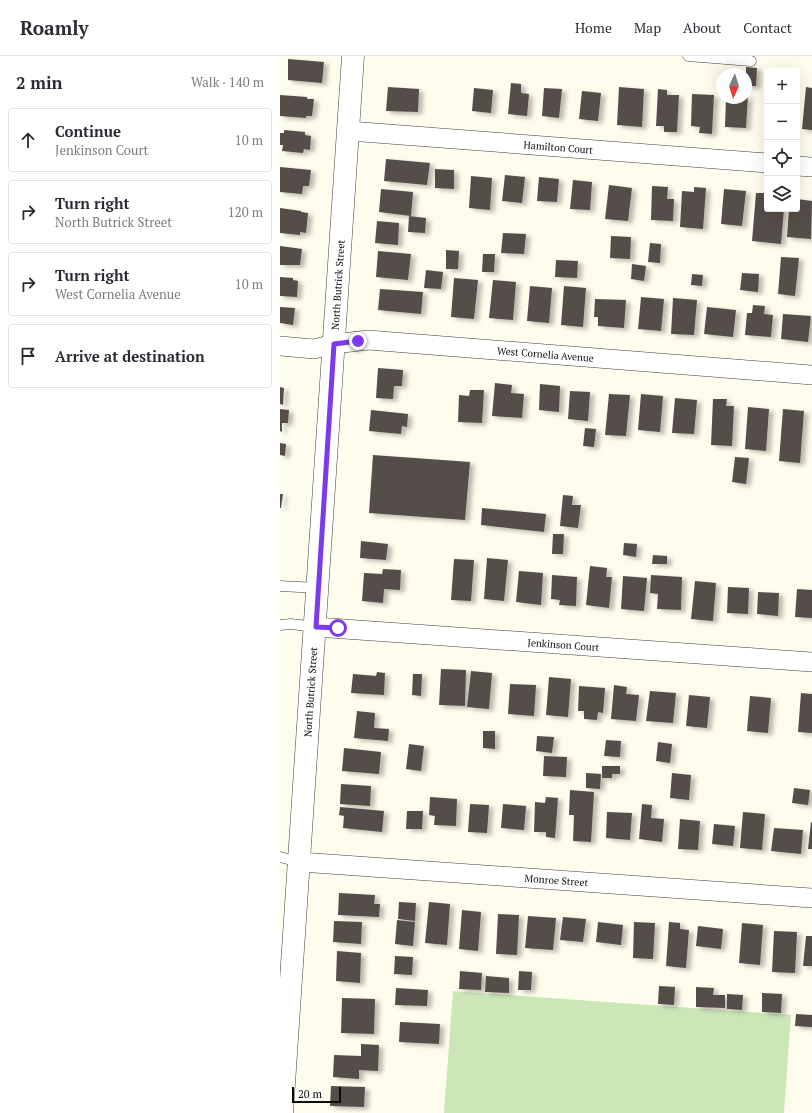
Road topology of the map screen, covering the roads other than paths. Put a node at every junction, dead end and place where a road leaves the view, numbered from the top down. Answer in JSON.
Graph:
{"nodes":[{"id":1,"x":353,"y":56,"type":"edge"},
{"id":2,"x":688,"y":56,"type":"edge"},
{"id":3,"x":751,"y":61,"type":"dead end"},
{"id":4,"x":349,"y":131,"type":"junction"},
{"id":5,"x":764,"y":163,"type":"edge"},
{"id":6,"x":800,"y":166,"type":"edge"},
{"id":7,"x":812,"y":167,"type":"edge"},
{"id":8,"x":334,"y":344,"type":"junction"},
{"id":9,"x":280,"y":346,"type":"edge"},
{"id":10,"x":812,"y":375,"type":"edge"},
{"id":11,"x":280,"y":586,"type":"edge"},
{"id":12,"x":318,"y":588,"type":"junction"},
{"id":13,"x":280,"y":625,"type":"edge"},
{"id":14,"x":316,"y":627,"type":"junction"},
{"id":15,"x":812,"y":662,"type":"edge"},
{"id":16,"x":290,"y":860,"type":"edge"},
{"id":17,"x":812,"y":898,"type":"edge"},
{"id":18,"x":284,"y":1023,"type":"edge"},
{"id":19,"x":282,"y":1113,"type":"edge"}],
"edges":[{"from":1,"to":4,"type":"street","name":"North Butrick Street"},
{"from":2,"to":3,"type":"lane"},
{"from":4,"to":5,"type":"street","name":"Hamilton Court"},
{"from":4,"to":8,"type":"street","name":"North Butrick Street"},
{"from":6,"to":7,"type":"street"},
{"from":8,"to":9,"type":"street","name":"West Cornelia Avenue"},
{"from":8,"to":10,"type":"street","name":"West Cornelia Avenue"},
{"from":8,"to":12,"type":"street","name":"North Butrick Street"},
{"from":11,"to":12,"type":"lane"},
{"from":12,"to":14,"type":"street","name":"North Butrick Street"},
{"from":13,"to":14,"type":"lane"},
{"from":14,"to":15,"type":"street","name":"Jenkinson Court"},
{"from":14,"to":16,"type":"street","name":"North Butrick Street"},
{"from":16,"to":17,"type":"street","name":"Monroe Street"},
{"from":16,"to":18,"type":"street","name":"North Butrick Street"},
{"from":18,"to":19,"type":"street","name":"North Butrick Street"}]}
